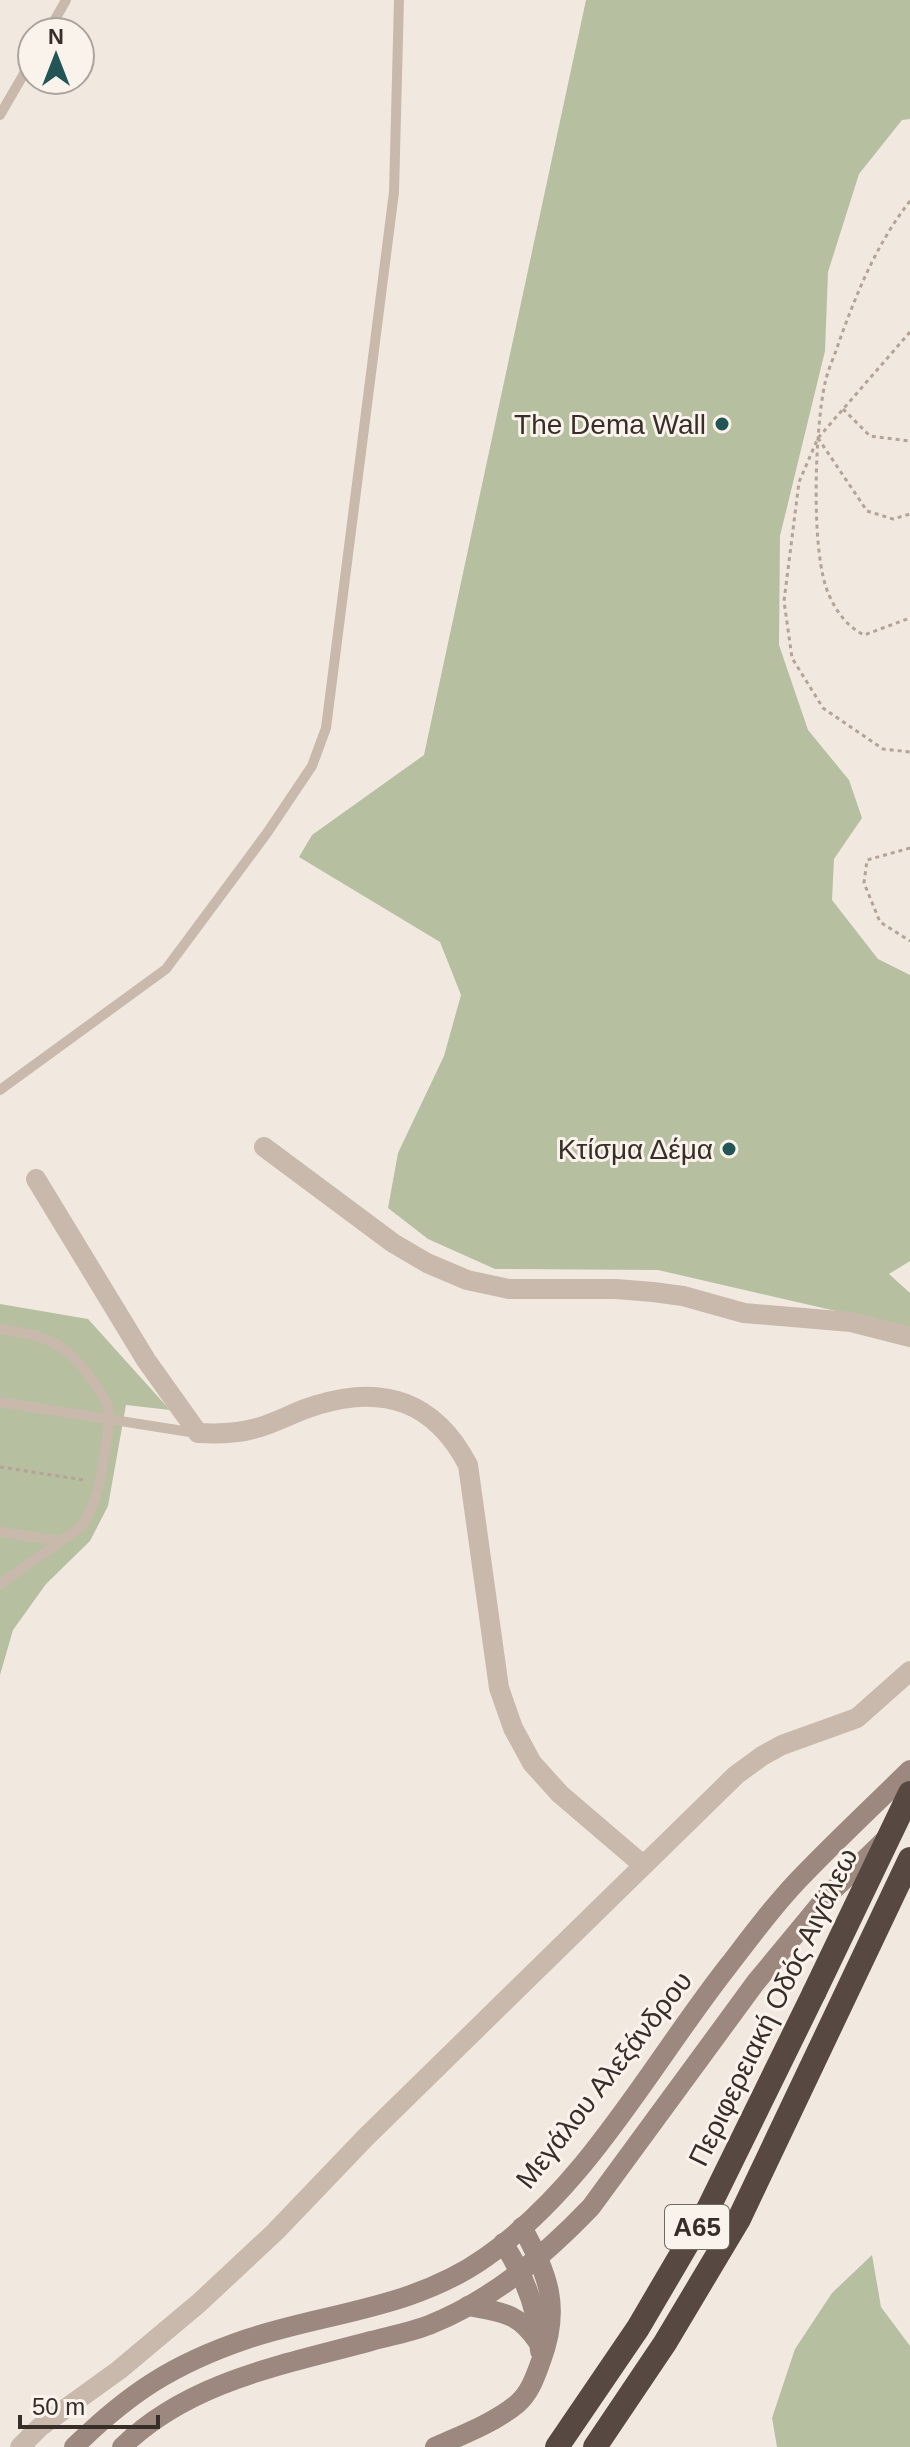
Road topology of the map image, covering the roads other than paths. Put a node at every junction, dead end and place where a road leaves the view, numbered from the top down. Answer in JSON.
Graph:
{"nodes":[{"id":1,"x":399,"y":0,"type":"edge"},
{"id":2,"x":16,"y":88,"type":"edge"},
{"id":3,"x":0,"y":115,"type":"edge"},
{"id":4,"x":0,"y":1090,"type":"edge"},
{"id":5,"x":264,"y":1147,"type":"dead end"},
{"id":6,"x":36,"y":1179,"type":"dead end"},
{"id":7,"x":0,"y":1329,"type":"edge"},
{"id":8,"x":910,"y":1337,"type":"edge"},
{"id":9,"x":0,"y":1402,"type":"edge"},
{"id":10,"x":108,"y":1419,"type":"junction"},
{"id":11,"x":198,"y":1433,"type":"junction"},
{"id":12,"x":0,"y":1532,"type":"edge"},
{"id":13,"x":61,"y":1541,"type":"junction"},
{"id":14,"x":0,"y":1584,"type":"edge"},
{"id":15,"x":910,"y":1671,"type":"edge"},
{"id":16,"x":910,"y":1770,"type":"edge"},
{"id":17,"x":910,"y":1793,"type":"edge"},
{"id":18,"x":910,"y":1815,"type":"edge"},
{"id":19,"x":910,"y":1859,"type":"edge"},
{"id":20,"x":643,"y":1865,"type":"junction"},
{"id":21,"x":522,"y":2227,"type":"junction"},
{"id":22,"x":503,"y":2243,"type":"junction"},
{"id":23,"x":539,"y":2257,"type":"junction"},
{"id":24,"x":521,"y":2271,"type":"junction"},
{"id":25,"x":468,"y":2306,"type":"junction"},
{"id":26,"x":540,"y":2354,"type":"junction"},
{"id":27,"x":20,"y":2447,"type":"edge"},
{"id":28,"x":74,"y":2447,"type":"edge"},
{"id":29,"x":122,"y":2447,"type":"edge"},
{"id":30,"x":435,"y":2447,"type":"edge"},
{"id":31,"x":557,"y":2447,"type":"edge"},
{"id":32,"x":595,"y":2447,"type":"edge"}],
"edges":[{"from":1,"to":4,"type":"lane"},
{"from":2,"to":3,"type":"lane"},
{"from":5,"to":8,"type":"street"},
{"from":6,"to":11,"type":"street"},
{"from":7,"to":10,"type":"lane"},
{"from":9,"to":10,"type":"lane"},
{"from":10,"to":11,"type":"lane"},
{"from":10,"to":13,"type":"lane"},
{"from":11,"to":20,"type":"street"},
{"from":12,"to":13,"type":"lane"},
{"from":13,"to":14,"type":"lane"},
{"from":15,"to":20,"type":"street"},
{"from":16,"to":21,"type":"main road","name":"Μεγάλου Αλεξάνδρου"},
{"from":17,"to":31,"type":"highway","name":"Περιφερειακή Οδός Αιγάλεω","number":"Α65","bridge":true},
{"from":18,"to":23,"type":"main road"},
{"from":19,"to":32,"type":"highway","name":"Περιφερειακή Οδός Αιγάλεω","number":"Α65"},
{"from":20,"to":27,"type":"street"},
{"from":21,"to":22,"type":"main road","name":"Μεγάλου Αλεξάνδρου"},
{"from":21,"to":23,"type":"main road"},
{"from":22,"to":24,"type":"main road"},
{"from":22,"to":28,"type":"main road","name":"Μεγάλου Αλεξάνδρου"},
{"from":23,"to":24,"type":"main road"},
{"from":23,"to":26,"type":"main road"},
{"from":24,"to":25,"type":"main road"},
{"from":24,"to":26,"type":"main road"},
{"from":25,"to":26,"type":"main road"},
{"from":25,"to":29,"type":"main road"},
{"from":26,"to":30,"type":"main road"}]}
